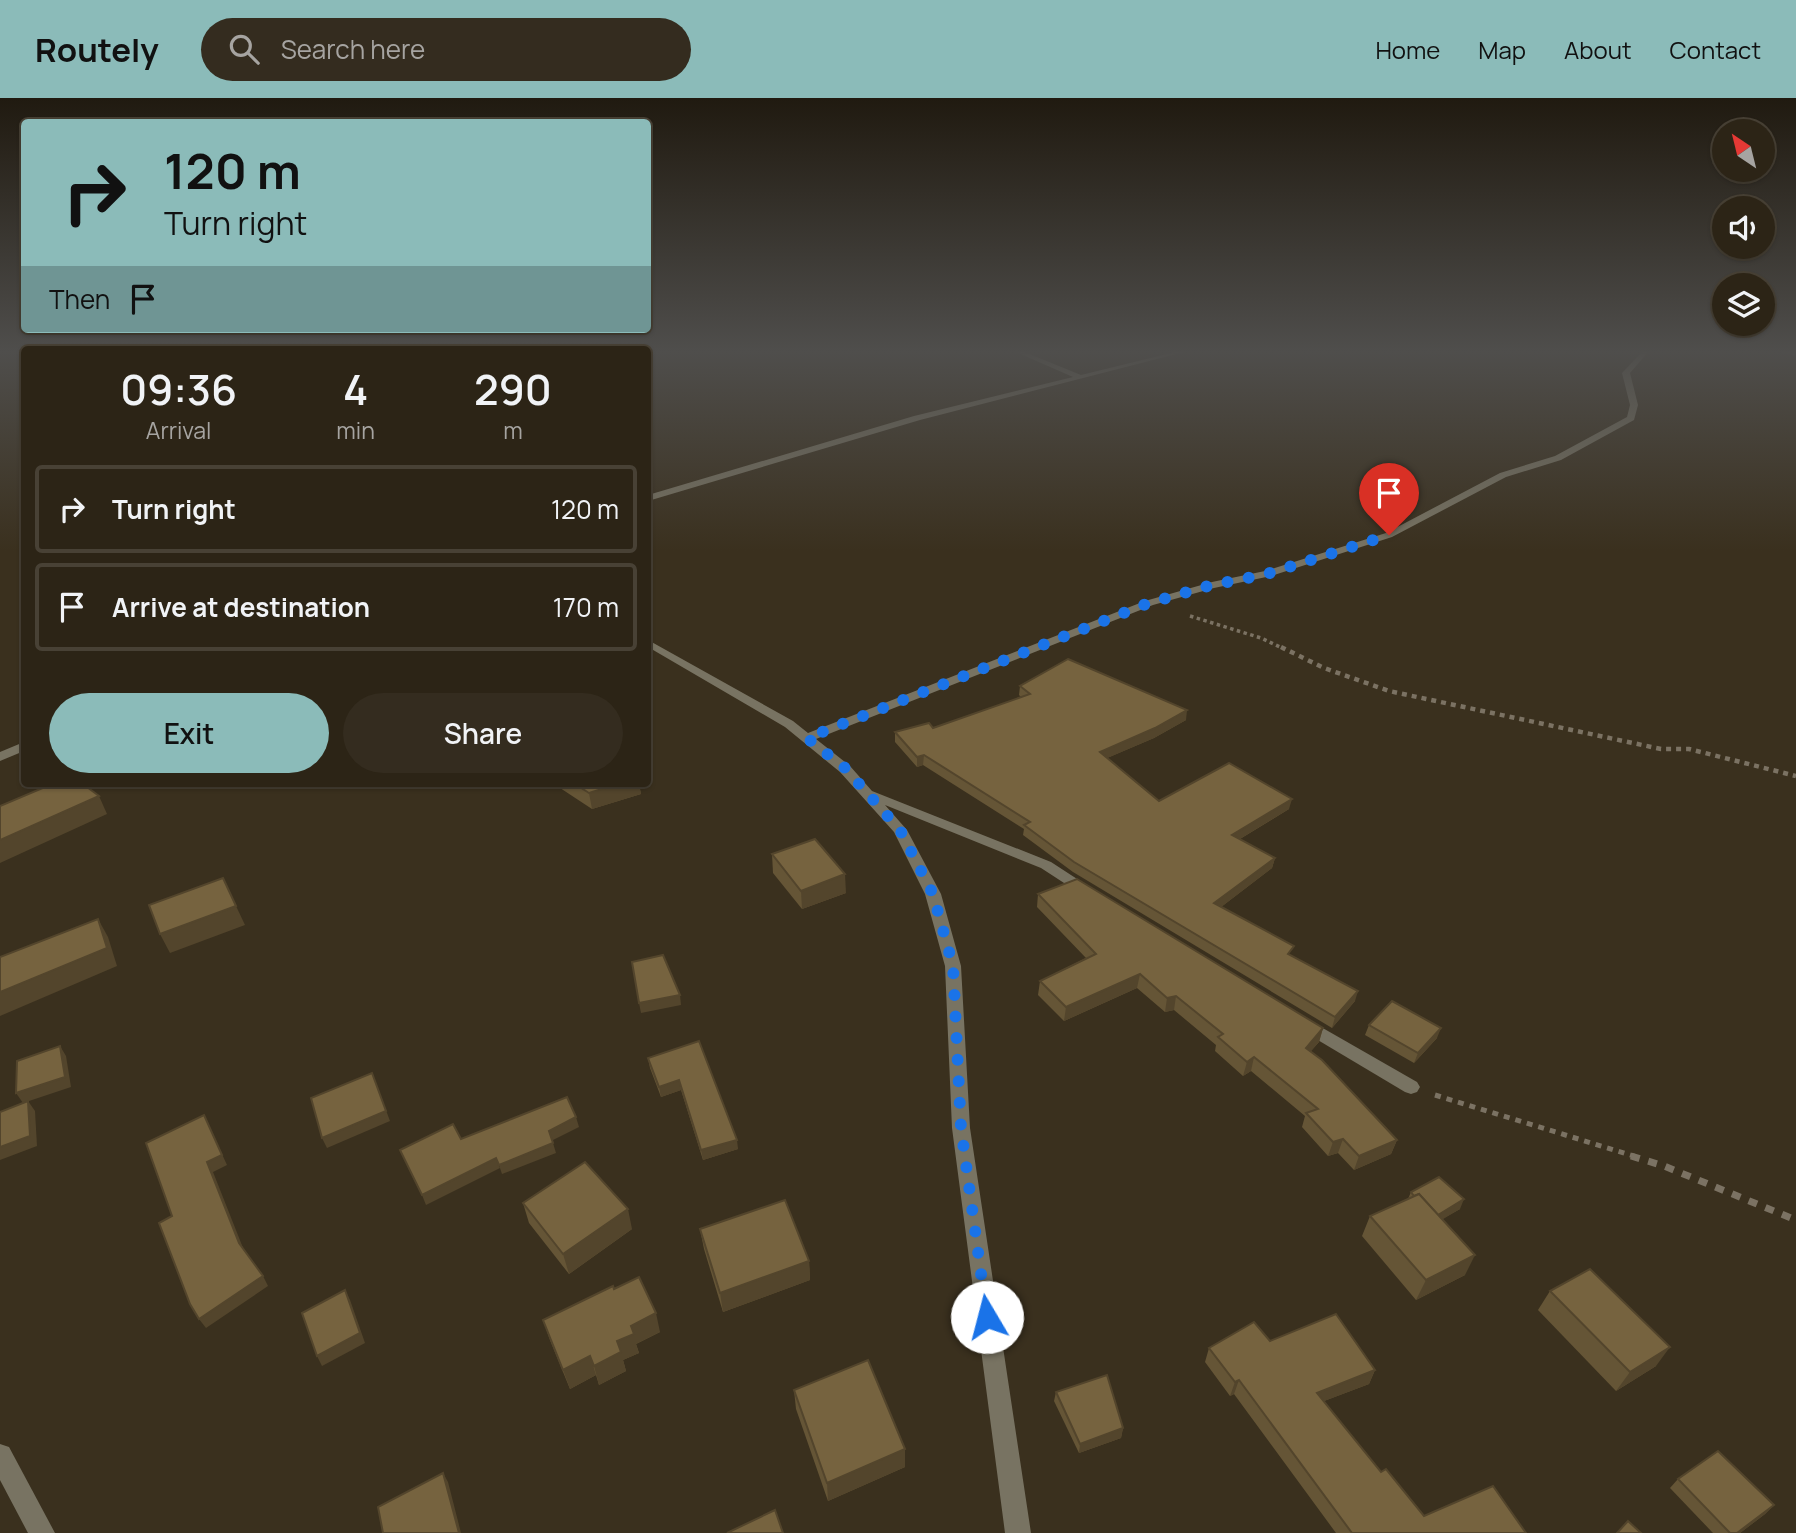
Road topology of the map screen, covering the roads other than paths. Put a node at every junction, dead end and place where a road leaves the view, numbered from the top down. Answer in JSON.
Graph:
{"nodes":[{"id":1,"x":917,"y":418,"type":"edge"},
{"id":2,"x":1631,"y":418,"type":"edge"},
{"id":3,"x":651,"y":497,"type":"edge"},
{"id":4,"x":651,"y":645,"type":"edge"},
{"id":5,"x":807,"y":738,"type":"junction"},
{"id":6,"x":21,"y":747,"type":"edge"},
{"id":7,"x":0,"y":757,"type":"edge"},
{"id":8,"x":867,"y":793,"type":"junction"},
{"id":9,"x":1098,"y":898,"type":"edge"},
{"id":10,"x":1294,"y":1017,"type":"edge"},
{"id":11,"x":1411,"y":1087,"type":"road end"},
{"id":12,"x":0,"y":1456,"type":"edge"},
{"id":13,"x":42,"y":1533,"type":"edge"},
{"id":14,"x":1018,"y":1533,"type":"edge"}],
"edges":[{"from":1,"to":3,"type":"street"},
{"from":2,"to":5,"type":"street"},
{"from":4,"to":5,"type":"street"},
{"from":5,"to":8,"type":"street"},
{"from":6,"to":7,"type":"street"},
{"from":8,"to":9,"type":"street"},
{"from":8,"to":14,"type":"street"},
{"from":10,"to":11,"type":"street"},
{"from":12,"to":13,"type":"street"}]}
